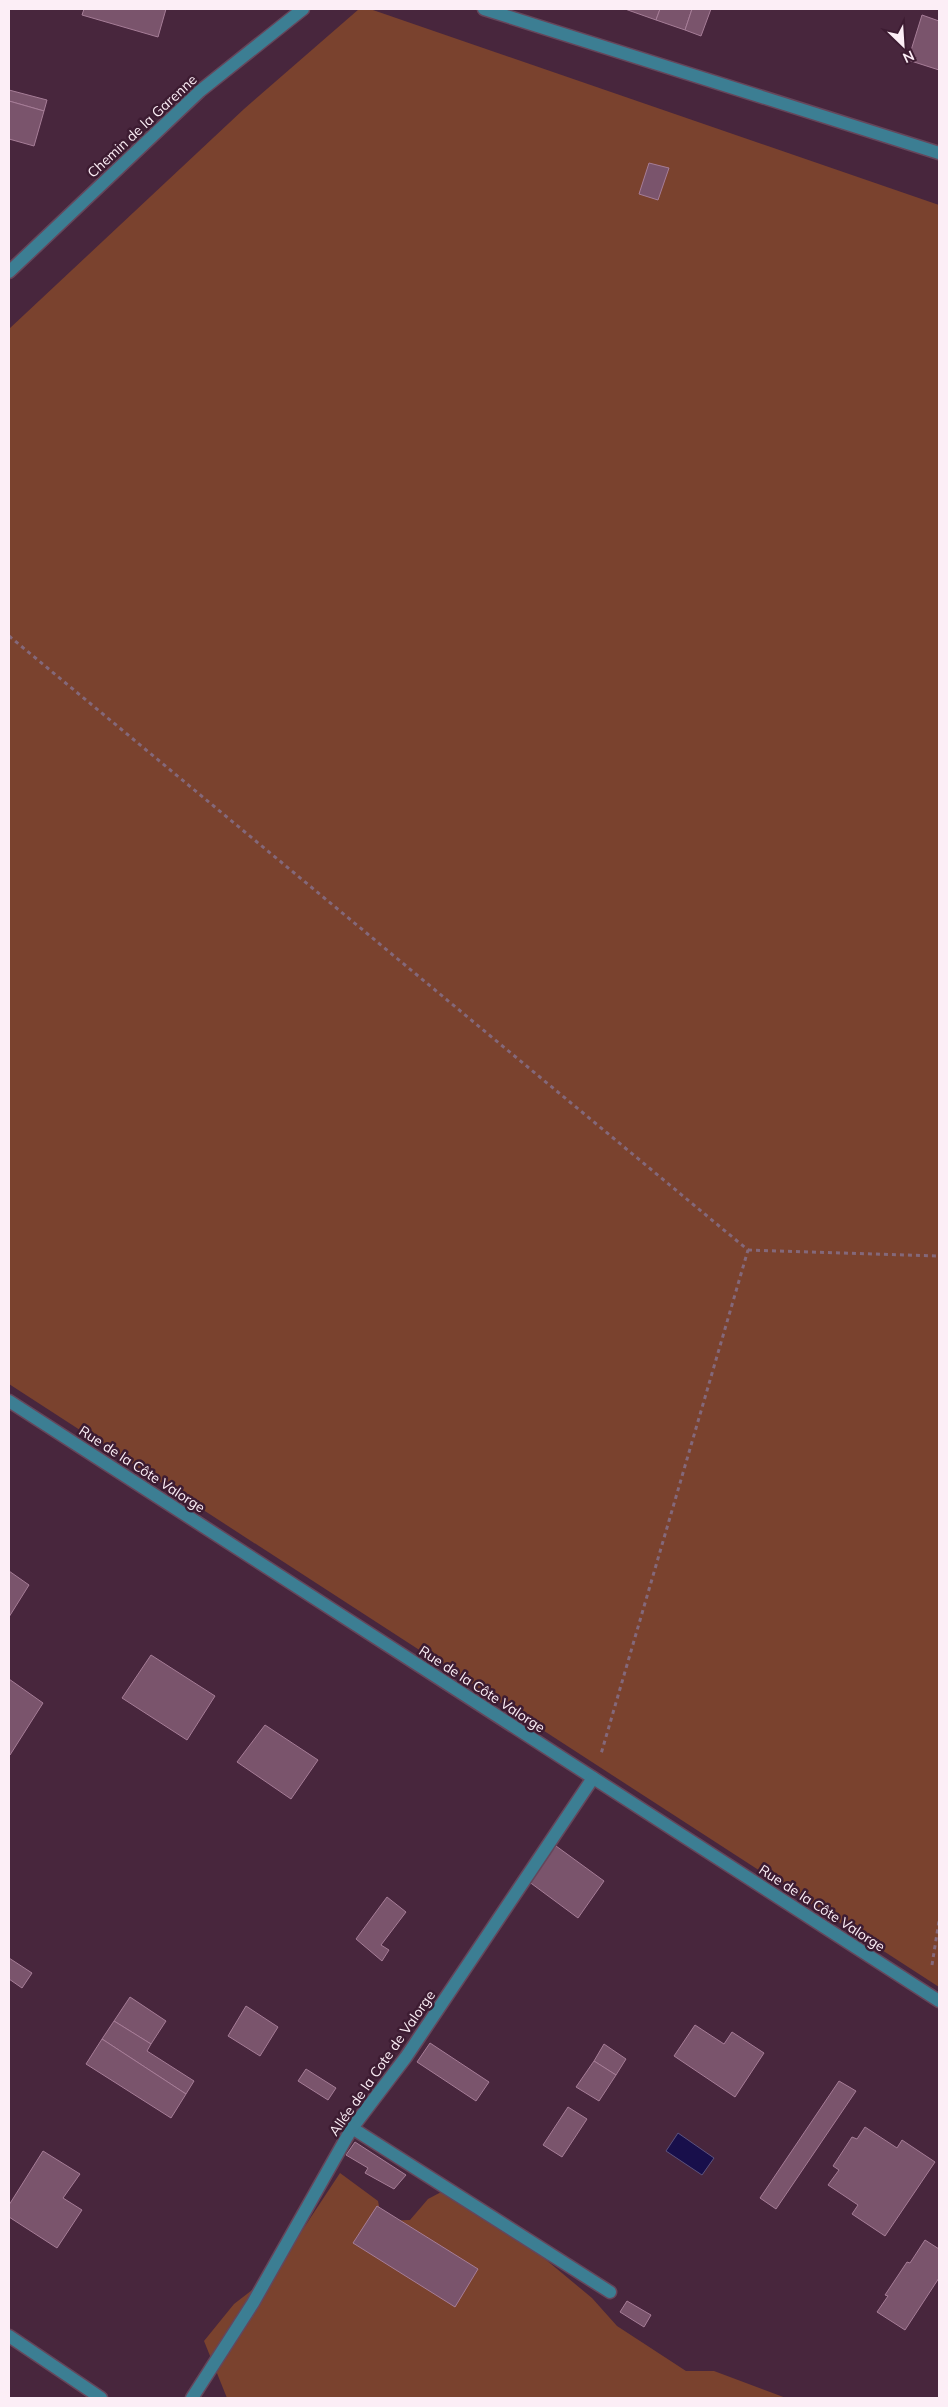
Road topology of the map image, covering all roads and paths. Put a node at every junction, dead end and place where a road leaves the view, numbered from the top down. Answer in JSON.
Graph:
{"nodes":[{"id":1,"x":303,"y":9,"type":"edge"},
{"id":2,"x":484,"y":9,"type":"edge"},
{"id":3,"x":939,"y":153,"type":"edge"},
{"id":4,"x":9,"y":272,"type":"edge"},
{"id":5,"x":9,"y":636,"type":"edge"},
{"id":6,"x":748,"y":1250,"type":"junction"},
{"id":7,"x":939,"y":1256,"type":"edge"},
{"id":8,"x":9,"y":1401,"type":"edge"},
{"id":9,"x":593,"y":1778,"type":"junction"},
{"id":10,"x":939,"y":1921,"type":"edge"},
{"id":11,"x":928,"y":1993,"type":"junction"},
{"id":12,"x":939,"y":2000,"type":"edge"},
{"id":13,"x":352,"y":2128,"type":"junction"},
{"id":14,"x":610,"y":2292,"type":"dead end"},
{"id":15,"x":9,"y":2336,"type":"edge"},
{"id":16,"x":101,"y":2398,"type":"edge"},
{"id":17,"x":192,"y":2398,"type":"edge"}],
"edges":[{"from":1,"to":4,"type":"street","name":"Chemin de la Garenne"},
{"from":2,"to":3,"type":"street"},
{"from":5,"to":6,"type":"path"},
{"from":6,"to":7,"type":"path"},
{"from":6,"to":9,"type":"path"},
{"from":8,"to":9,"type":"street","name":"Rue de la Côte Valorge"},
{"from":9,"to":11,"type":"street","name":"Rue de la Côte Valorge"},
{"from":9,"to":13,"type":"street","name":"Allée de la Cote de Valorge"},
{"from":10,"to":11,"type":"path"},
{"from":11,"to":12,"type":"street","name":"Rue de la Côte Valorge"},
{"from":13,"to":14,"type":"street"},
{"from":13,"to":17,"type":"street","name":"Allée de la Cote de Valorge"},
{"from":15,"to":16,"type":"street"}]}
